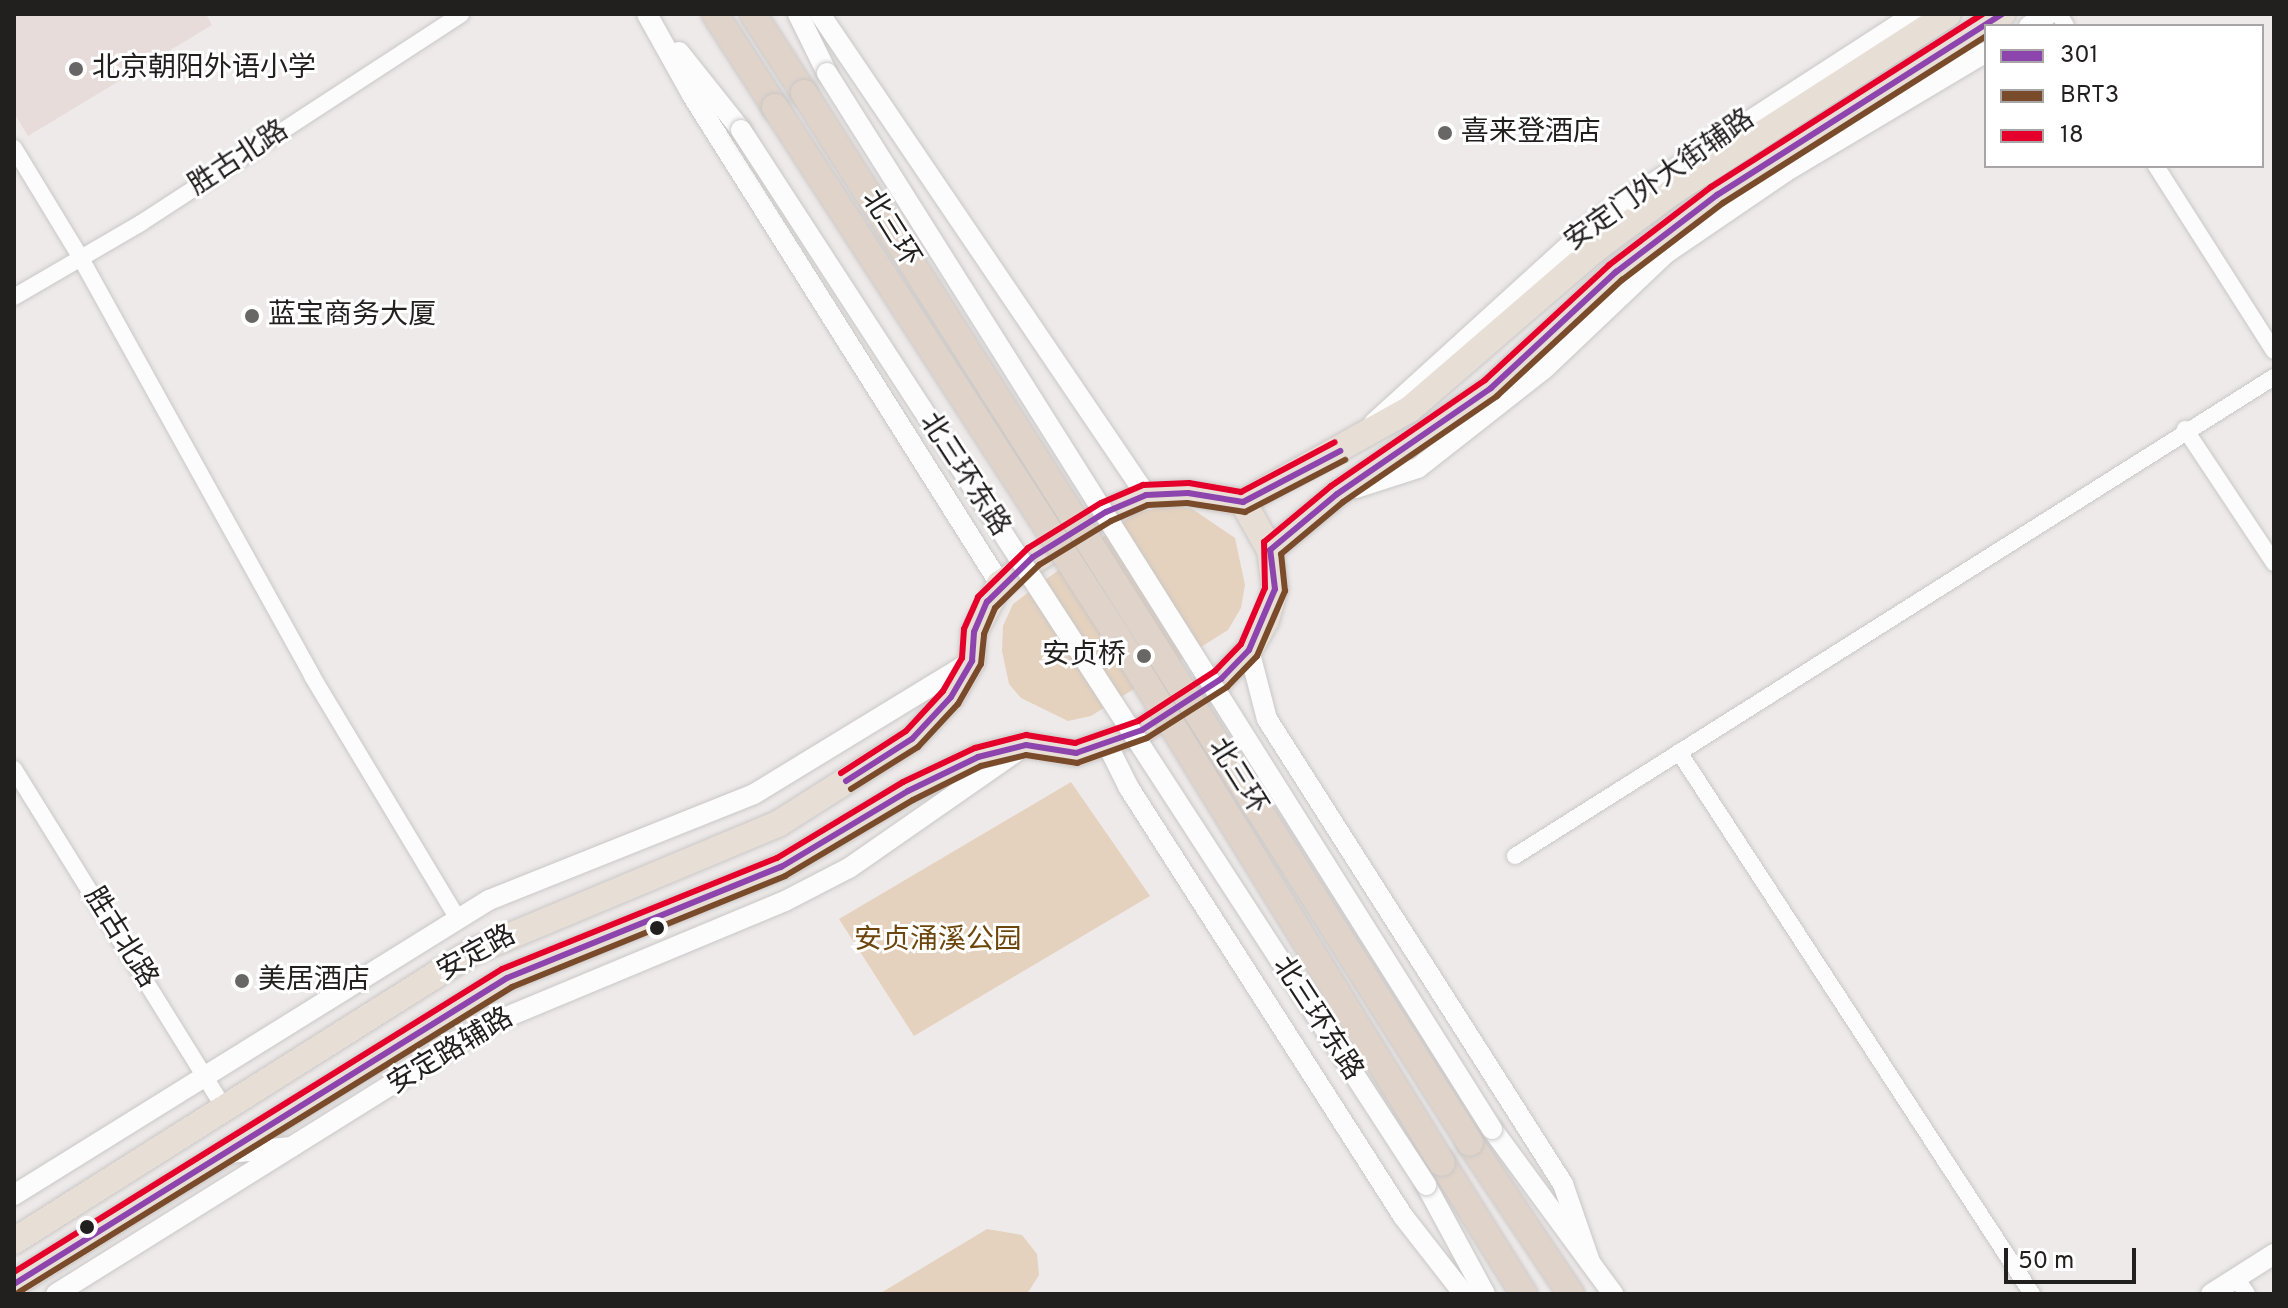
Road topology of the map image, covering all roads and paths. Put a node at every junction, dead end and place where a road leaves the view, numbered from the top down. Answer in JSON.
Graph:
{"nodes":[{"id":1,"x":461,"y":14,"type":"edge"},
{"id":2,"x":648,"y":14,"type":"edge"},
{"id":3,"x":753,"y":14,"type":"edge"},
{"id":4,"x":798,"y":14,"type":"edge"},
{"id":5,"x":820,"y":14,"type":"edge"},
{"id":6,"x":1915,"y":14,"type":"edge"},
{"id":7,"x":1948,"y":14,"type":"edge"},
{"id":8,"x":715,"y":16,"type":"edge"},
{"id":9,"x":1984,"y":25,"type":"edge"},
{"id":10,"x":1984,"y":53,"type":"edge"},
{"id":11,"x":14,"y":148,"type":"edge"},
{"id":12,"x":2157,"y":168,"type":"edge"},
{"id":13,"x":79,"y":255,"type":"junction"},
{"id":14,"x":14,"y":297,"type":"edge"},
{"id":15,"x":2274,"y":351,"type":"edge"},
{"id":16,"x":2274,"y":377,"type":"edge"},
{"id":17,"x":2185,"y":429,"type":"junction"},
{"id":18,"x":1356,"y":441,"type":"junction"},
{"id":19,"x":1337,"y":494,"type":"junction"},
{"id":20,"x":1146,"y":495,"type":"junction"},
{"id":21,"x":1243,"y":502,"type":"junction"},
{"id":22,"x":1270,"y":550,"type":"junction"},
{"id":23,"x":2274,"y":563,"type":"edge"},
{"id":24,"x":1000,"y":584,"type":"junction"},
{"id":25,"x":1249,"y":650,"type":"junction"},
{"id":26,"x":972,"y":661,"type":"junction"},
{"id":27,"x":1026,"y":745,"type":"junction"},
{"id":28,"x":1108,"y":746,"type":"junction"},
{"id":29,"x":1679,"y":752,"type":"junction"},
{"id":30,"x":14,"y":769,"type":"edge"},
{"id":31,"x":1515,"y":856,"type":"dead end"},
{"id":32,"x":458,"y":919,"type":"junction"},
{"id":33,"x":207,"y":1076,"type":"junction"},
{"id":34,"x":224,"y":1108,"type":"junction"},
{"id":35,"x":300,"y":1146,"type":"junction"},
{"id":36,"x":228,"y":1153,"type":"junction"},
{"id":37,"x":14,"y":1195,"type":"edge"},
{"id":38,"x":14,"y":1241,"type":"edge"},
{"id":39,"x":2274,"y":1254,"type":"edge"},
{"id":40,"x":1590,"y":1262,"type":"junction"},
{"id":41,"x":14,"y":1284,"type":"edge"},
{"id":42,"x":2241,"y":1286,"type":"edge"},
{"id":43,"x":56,"y":1294,"type":"edge"},
{"id":44,"x":1464,"y":1294,"type":"edge"},
{"id":45,"x":1485,"y":1294,"type":"edge"},
{"id":46,"x":1524,"y":1294,"type":"edge"},
{"id":47,"x":1571,"y":1294,"type":"edge"},
{"id":48,"x":1613,"y":1294,"type":"edge"},
{"id":49,"x":2032,"y":1294,"type":"edge"},
{"id":50,"x":2211,"y":1294,"type":"edge"}],
"edges":[{"from":1,"to":13,"type":"street","name":"胜古北路"},
{"from":2,"to":24,"type":"street"},
{"from":2,"to":45,"type":"street","name":"北三环东路","bridge":true},
{"from":3,"to":47,"type":"highway","name":"北三环","bridge":true},
{"from":4,"to":40,"type":"street","bridge":true},
{"from":5,"to":20,"type":"street"},
{"from":6,"to":18,"type":"street","name":"安定门外大街辅路"},
{"from":7,"to":18,"type":"main road"},
{"from":8,"to":46,"type":"highway","name":"北三环","bridge":true},
{"from":9,"to":19,"type":"main road"},
{"from":10,"to":19,"type":"street"},
{"from":11,"to":13,"type":"street"},
{"from":12,"to":15,"type":"street"},
{"from":13,"to":14,"type":"street","name":"胜古北路"},
{"from":13,"to":32,"type":"street"},
{"from":16,"to":17,"type":"street"},
{"from":17,"to":23,"type":"street"},
{"from":17,"to":29,"type":"street"},
{"from":18,"to":21,"type":"main road"},
{"from":19,"to":22,"type":"main road"},
{"from":20,"to":21,"type":"main road"},
{"from":20,"to":24,"type":"main road"},
{"from":21,"to":22,"type":"main road"},
{"from":22,"to":25,"type":"main road"},
{"from":24,"to":26,"type":"main road","name":"安定路"},
{"from":25,"to":28,"type":"main road"},
{"from":25,"to":40,"type":"street"},
{"from":26,"to":32,"type":"street"},
{"from":26,"to":34,"type":"main road","name":"安定路"},
{"from":27,"to":28,"type":"main road"},
{"from":27,"to":35,"type":"street","name":"安定路辅路"},
{"from":27,"to":36,"type":"main road","name":"安定路"},
{"from":28,"to":44,"type":"street"},
{"from":29,"to":31,"type":"street"},
{"from":29,"to":49,"type":"street"},
{"from":30,"to":33,"type":"street","name":"胜古北路"},
{"from":32,"to":33,"type":"street"},
{"from":33,"to":34,"type":"street","name":"胜古北路"},
{"from":33,"to":37,"type":"street"},
{"from":34,"to":38,"type":"main road","name":"安定路"},
{"from":35,"to":36,"type":"street"},
{"from":35,"to":43,"type":"street","name":"安定路辅路"},
{"from":36,"to":41,"type":"main road","name":"安定路"},
{"from":39,"to":42,"type":"street"},
{"from":40,"to":48,"type":"street"},
{"from":42,"to":50,"type":"street"}]}
